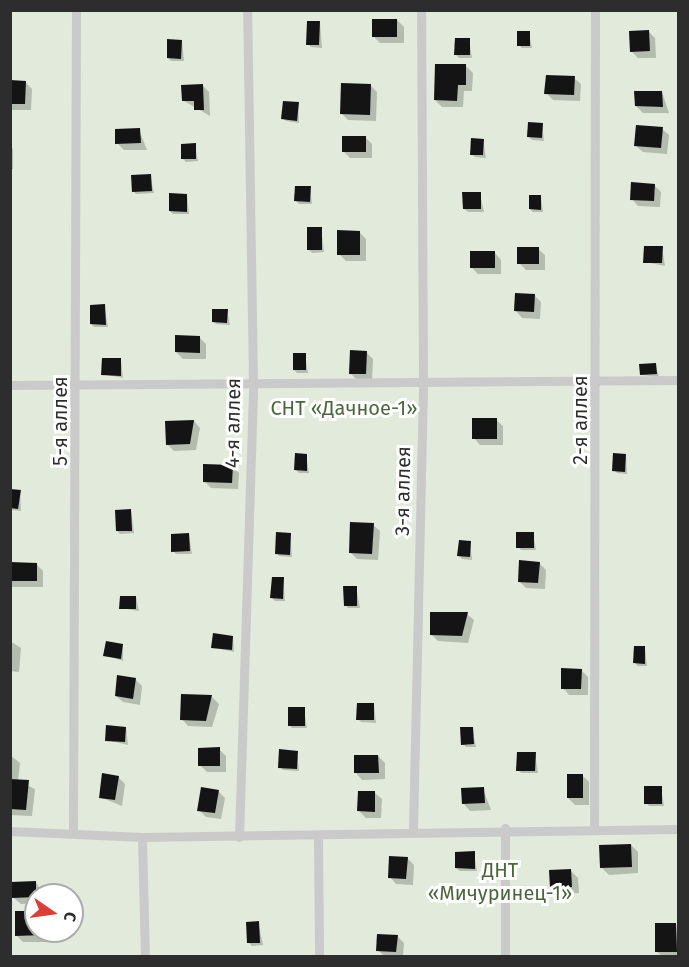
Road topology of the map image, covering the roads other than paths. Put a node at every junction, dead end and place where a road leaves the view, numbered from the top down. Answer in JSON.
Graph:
{"nodes":[{"id":1,"x":76,"y":10,"type":"edge"},
{"id":2,"x":247,"y":10,"type":"edge"},
{"id":3,"x":421,"y":10,"type":"edge"},
{"id":4,"x":595,"y":10,"type":"edge"},
{"id":5,"x":678,"y":380,"type":"edge"},
{"id":6,"x":599,"y":381,"type":"junction"},
{"id":7,"x":423,"y":382,"type":"junction"},
{"id":8,"x":253,"y":383,"type":"junction"},
{"id":9,"x":10,"y":385,"type":"edge"},
{"id":10,"x":78,"y":385,"type":"junction"},
{"id":11,"x":505,"y":828,"type":"junction"},
{"id":12,"x":413,"y":829,"type":"junction"},
{"id":13,"x":594,"y":829,"type":"junction"},
{"id":14,"x":678,"y":829,"type":"edge"},
{"id":15,"x":10,"y":831,"type":"edge"},
{"id":16,"x":73,"y":832,"type":"junction"},
{"id":17,"x":318,"y":835,"type":"junction"},
{"id":18,"x":142,"y":837,"type":"junction"},
{"id":19,"x":239,"y":837,"type":"junction"},
{"id":20,"x":145,"y":957,"type":"edge"},
{"id":21,"x":320,"y":957,"type":"edge"},
{"id":22,"x":505,"y":957,"type":"edge"}],
"edges":[{"from":1,"to":10,"type":"lane","name":"5-я аллея"},
{"from":2,"to":8,"type":"lane","name":"4-я аллея"},
{"from":3,"to":7,"type":"lane","name":"3-я аллея"},
{"from":4,"to":6,"type":"lane","name":"2-я аллея"},
{"from":5,"to":6,"type":"lane"},
{"from":6,"to":7,"type":"lane"},
{"from":6,"to":13,"type":"lane","name":"2-я аллея"},
{"from":7,"to":8,"type":"lane"},
{"from":7,"to":12,"type":"lane","name":"3-я аллея"},
{"from":8,"to":10,"type":"lane"},
{"from":8,"to":19,"type":"lane","name":"4-я аллея"},
{"from":9,"to":10,"type":"lane"},
{"from":10,"to":16,"type":"lane","name":"5-я аллея"},
{"from":11,"to":12,"type":"lane"},
{"from":11,"to":13,"type":"lane"},
{"from":11,"to":22,"type":"lane"},
{"from":12,"to":17,"type":"lane"},
{"from":13,"to":14,"type":"lane"},
{"from":15,"to":16,"type":"lane"},
{"from":16,"to":18,"type":"lane"},
{"from":17,"to":19,"type":"lane"},
{"from":17,"to":21,"type":"lane"},
{"from":18,"to":19,"type":"lane"},
{"from":18,"to":20,"type":"lane"}]}
